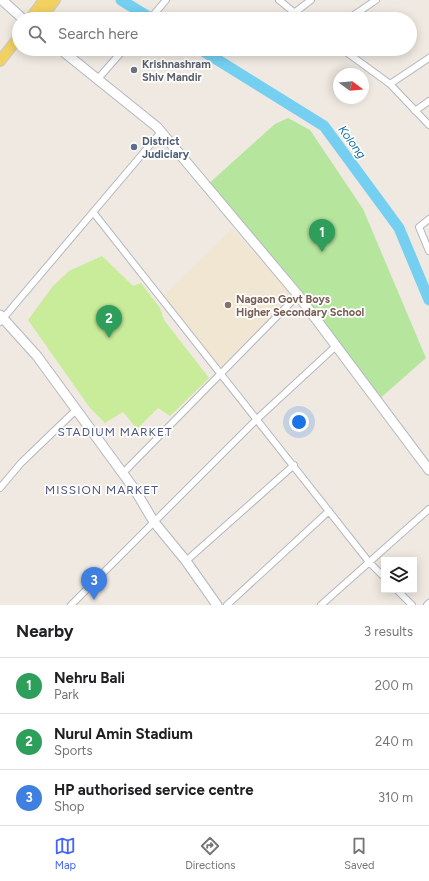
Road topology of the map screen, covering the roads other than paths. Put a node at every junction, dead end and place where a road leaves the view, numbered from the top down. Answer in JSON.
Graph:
{"nodes":[{"id":1,"x":2,"y":0,"type":"edge"},
{"id":2,"x":44,"y":0,"type":"edge"},
{"id":3,"x":56,"y":0,"type":"edge"},
{"id":4,"x":166,"y":0,"type":"edge"},
{"id":5,"x":279,"y":0,"type":"edge"},
{"id":6,"x":311,"y":0,"type":"edge"},
{"id":7,"x":376,"y":0,"type":"edge"},
{"id":8,"x":15,"y":12,"type":"edge"},
{"id":9,"x":35,"y":12,"type":"edge"},
{"id":10,"x":46,"y":12,"type":"edge"},
{"id":11,"x":156,"y":12,"type":"edge"},
{"id":12,"x":293,"y":12,"type":"edge"},
{"id":13,"x":295,"y":12,"type":"edge"},
{"id":14,"x":358,"y":12,"type":"edge"},
{"id":15,"x":12,"y":46,"type":"edge"},
{"id":16,"x":69,"y":56,"type":"edge"},
{"id":17,"x":118,"y":56,"type":"edge"},
{"id":18,"x":352,"y":56,"type":"edge"},
{"id":19,"x":429,"y":58,"type":"edge"},
{"id":20,"x":0,"y":61,"type":"edge"},
{"id":21,"x":98,"y":80,"type":"junction"},
{"id":22,"x":390,"y":84,"type":"junction"},
{"id":23,"x":429,"y":101,"type":"edge"},
{"id":24,"x":415,"y":111,"type":"junction"},
{"id":25,"x":429,"y":125,"type":"edge"},
{"id":26,"x":161,"y":132,"type":"junction"},
{"id":27,"x":93,"y":212,"type":"junction"},
{"id":28,"x":429,"y":219,"type":"edge"},
{"id":29,"x":429,"y":251,"type":"edge"},
{"id":30,"x":298,"y":295,"type":"junction"},
{"id":31,"x":1,"y":319,"type":"edge"},
{"id":32,"x":336,"y":346,"type":"junction"},
{"id":33,"x":221,"y":374,"type":"junction"},
{"id":34,"x":76,"y":410,"type":"junction"},
{"id":35,"x":257,"y":419,"type":"junction"},
{"id":36,"x":294,"y":466,"type":"junction"},
{"id":37,"x":429,"y":470,"type":"edge"},
{"id":38,"x":123,"y":473,"type":"junction"},
{"id":39,"x":0,"y":488,"type":"edge"},
{"id":40,"x":429,"y":509,"type":"edge"},
{"id":41,"x":329,"y":511,"type":"junction"},
{"id":42,"x":154,"y":522,"type":"junction"},
{"id":43,"x":186,"y":561,"type":"junction"},
{"id":44,"x":369,"y":562,"type":"junction"},
{"id":45,"x":381,"y":574,"type":"edge"},
{"id":46,"x":400,"y":593,"type":"edge"},
{"id":47,"x":71,"y":605,"type":"edge"},
{"id":48,"x":217,"y":605,"type":"edge"},
{"id":49,"x":227,"y":605,"type":"edge"},
{"id":50,"x":321,"y":605,"type":"edge"},
{"id":51,"x":412,"y":605,"type":"edge"}],
"edges":[{"from":1,"to":8,"type":"street"},
{"from":2,"to":9,"type":"main road"},
{"from":3,"to":10,"type":"main road"},
{"from":4,"to":11,"type":"street"},
{"from":5,"to":12,"type":"street"},
{"from":6,"to":13,"type":"street"},
{"from":7,"to":14,"type":"street"},
{"from":15,"to":20,"type":"main road"},
{"from":16,"to":21,"type":"street"},
{"from":17,"to":21,"type":"street"},
{"from":18,"to":22,"type":"street"},
{"from":19,"to":22,"type":"street"},
{"from":21,"to":26,"type":"street"},
{"from":22,"to":24,"type":"street"},
{"from":23,"to":24,"type":"street"},
{"from":24,"to":25,"type":"street"},
{"from":26,"to":27,"type":"street"},
{"from":26,"to":30,"type":"street"},
{"from":27,"to":31,"type":"street"},
{"from":27,"to":33,"type":"street"},
{"from":28,"to":29,"type":"street"},
{"from":30,"to":32,"type":"street"},
{"from":30,"to":33,"type":"street"},
{"from":31,"to":34,"type":"street"},
{"from":32,"to":35,"type":"street"},
{"from":32,"to":37,"type":"street"},
{"from":33,"to":35,"type":"street"},
{"from":33,"to":38,"type":"street"},
{"from":34,"to":38,"type":"street"},
{"from":34,"to":39,"type":"street"},
{"from":35,"to":36,"type":"street"},
{"from":35,"to":42,"type":"street"},
{"from":36,"to":41,"type":"street"},
{"from":36,"to":43,"type":"street"},
{"from":38,"to":42,"type":"street"},
{"from":40,"to":44,"type":"street"},
{"from":41,"to":44,"type":"street"},
{"from":41,"to":49,"type":"street"},
{"from":42,"to":43,"type":"street"},
{"from":42,"to":47,"type":"street"},
{"from":43,"to":48,"type":"street"},
{"from":44,"to":45,"type":"street"},
{"from":44,"to":50,"type":"street"},
{"from":46,"to":51,"type":"street"}]}
